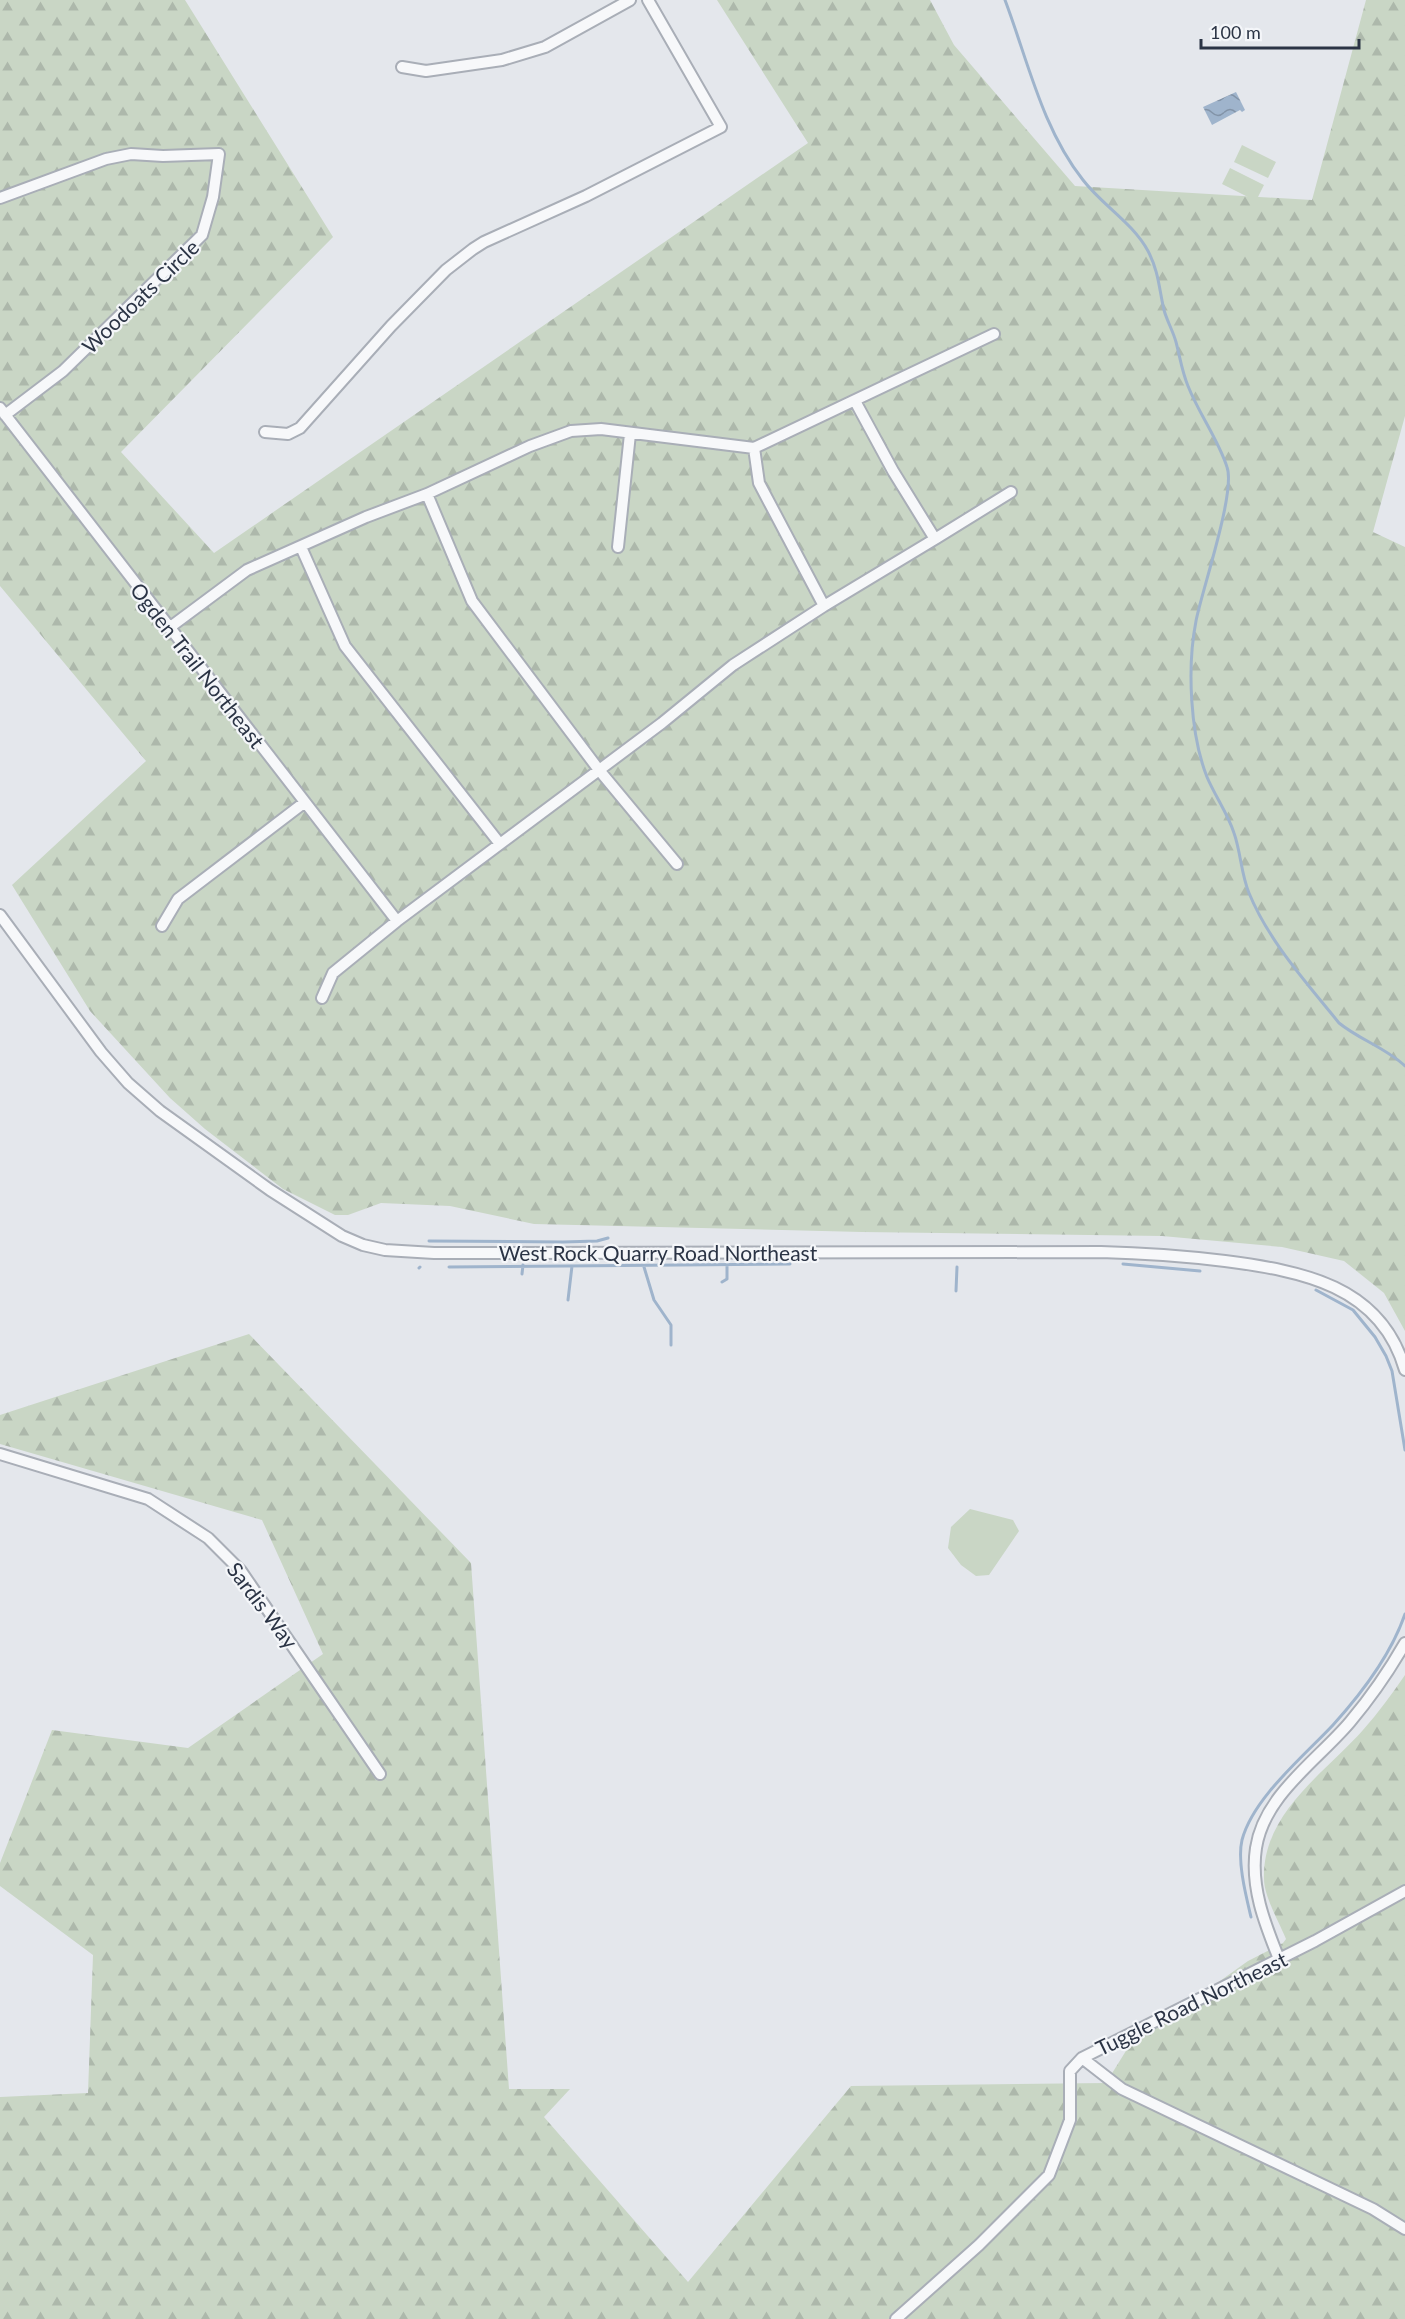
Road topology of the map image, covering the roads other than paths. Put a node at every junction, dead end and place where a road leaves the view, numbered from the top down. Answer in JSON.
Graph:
{"nodes":[{"id":1,"x":630,"y":0,"type":"edge"},
{"id":2,"x":648,"y":0,"type":"edge"},
{"id":3,"x":402,"y":67,"type":"dead end"},
{"id":4,"x":0,"y":198,"type":"edge"},
{"id":5,"x":994,"y":334,"type":"dead end"},
{"id":6,"x":855,"y":401,"type":"junction"},
{"id":7,"x":2,"y":411,"type":"edge"},
{"id":8,"x":265,"y":432,"type":"dead end"},
{"id":9,"x":630,"y":434,"type":"junction"},
{"id":10,"x":754,"y":448,"type":"junction"},
{"id":11,"x":1011,"y":492,"type":"dead end"},
{"id":12,"x":427,"y":494,"type":"junction"},
{"id":13,"x":935,"y":539,"type":"junction"},
{"id":14,"x":618,"y":547,"type":"dead end"},
{"id":15,"x":302,"y":548,"type":"junction"},
{"id":16,"x":824,"y":606,"type":"junction"},
{"id":17,"x":169,"y":628,"type":"junction"},
{"id":18,"x":599,"y":770,"type":"junction"},
{"id":19,"x":304,"y":802,"type":"junction"},
{"id":20,"x":500,"y":844,"type":"junction"},
{"id":21,"x":677,"y":864,"type":"dead end"},
{"id":22,"x":0,"y":915,"type":"edge"},
{"id":23,"x":398,"y":921,"type":"junction"},
{"id":24,"x":162,"y":926,"type":"dead end"},
{"id":25,"x":322,"y":998,"type":"dead end"},
{"id":26,"x":1405,"y":1370,"type":"edge"},
{"id":27,"x":0,"y":1454,"type":"edge"},
{"id":28,"x":1405,"y":1642,"type":"edge"},
{"id":29,"x":381,"y":1774,"type":"dead end"},
{"id":30,"x":1405,"y":1891,"type":"edge"},
{"id":31,"x":1279,"y":1959,"type":"junction"},
{"id":32,"x":1082,"y":2058,"type":"junction"},
{"id":33,"x":1405,"y":2229,"type":"edge"},
{"id":34,"x":896,"y":2319,"type":"edge"}],
"edges":[{"from":1,"to":3,"type":"street"},
{"from":2,"to":8,"type":"street"},
{"from":4,"to":7,"type":"street","name":"Woodoats Circle"},
{"from":5,"to":6,"type":"street"},
{"from":6,"to":10,"type":"street"},
{"from":6,"to":13,"type":"street"},
{"from":7,"to":17,"type":"street","name":"Ogden Trail Northeast"},
{"from":9,"to":10,"type":"street"},
{"from":9,"to":12,"type":"street"},
{"from":9,"to":14,"type":"street"},
{"from":10,"to":16,"type":"street"},
{"from":11,"to":13,"type":"street"},
{"from":12,"to":15,"type":"street"},
{"from":12,"to":18,"type":"street"},
{"from":13,"to":16,"type":"street"},
{"from":15,"to":17,"type":"street"},
{"from":15,"to":20,"type":"street"},
{"from":16,"to":18,"type":"street"},
{"from":17,"to":19,"type":"street","name":"Ogden Trail Northeast"},
{"from":18,"to":20,"type":"street"},
{"from":18,"to":21,"type":"street"},
{"from":19,"to":23,"type":"street","name":"Ogden Trail Northeast"},
{"from":19,"to":24,"type":"street"},
{"from":20,"to":23,"type":"street"},
{"from":22,"to":26,"type":"street","name":"West Rock Quarry Road Northeast"},
{"from":23,"to":25,"type":"street"},
{"from":27,"to":29,"type":"street","name":"Sardis Way"},
{"from":28,"to":31,"type":"street"},
{"from":30,"to":31,"type":"street","name":"Tuggle Road Northeast"},
{"from":31,"to":32,"type":"street","name":"Tuggle Road Northeast"},
{"from":32,"to":33,"type":"street"},
{"from":32,"to":34,"type":"street","name":"Tuggle Road Northeast"}]}
